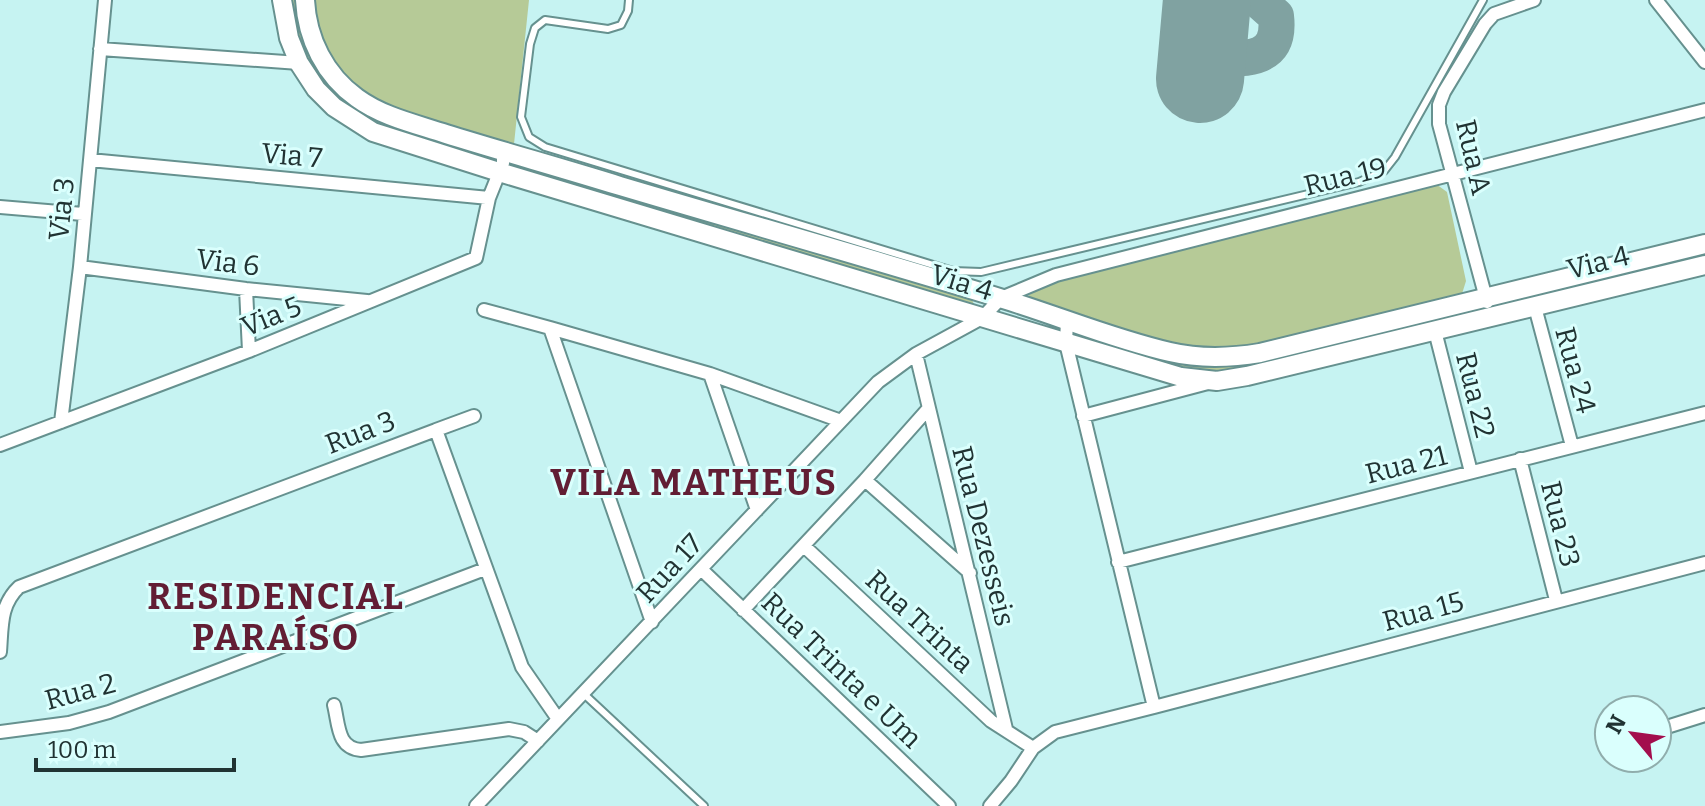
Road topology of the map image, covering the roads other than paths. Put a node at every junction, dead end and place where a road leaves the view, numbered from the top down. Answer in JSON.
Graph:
{"nodes":[{"id":1,"x":105,"y":0,"type":"edge"},
{"id":2,"x":282,"y":0,"type":"edge"},
{"id":3,"x":305,"y":0,"type":"edge"},
{"id":4,"x":629,"y":0,"type":"edge"},
{"id":5,"x":1483,"y":0,"type":"edge"},
{"id":6,"x":1534,"y":0,"type":"edge"},
{"id":7,"x":1656,"y":0,"type":"edge"},
{"id":8,"x":100,"y":49,"type":"junction"},
{"id":9,"x":1705,"y":62,"type":"edge"},
{"id":10,"x":299,"y":63,"type":"junction"},
{"id":11,"x":1705,"y":110,"type":"edge"},
{"id":12,"x":503,"y":151,"type":"junction"},
{"id":13,"x":90,"y":160,"type":"junction"},
{"id":14,"x":499,"y":172,"type":"junction"},
{"id":15,"x":1451,"y":174,"type":"junction"},
{"id":16,"x":489,"y":198,"type":"junction"},
{"id":17,"x":0,"y":207,"type":"edge"},
{"id":18,"x":83,"y":214,"type":"junction"},
{"id":19,"x":1705,"y":244,"type":"edge"},
{"id":20,"x":1705,"y":265,"type":"edge"},
{"id":21,"x":80,"y":267,"type":"junction"},
{"id":22,"x":246,"y":289,"type":"junction"},
{"id":23,"x":1001,"y":298,"type":"junction"},
{"id":24,"x":1486,"y":298,"type":"junction"},
{"id":25,"x":370,"y":301,"type":"junction"},
{"id":26,"x":1535,"y":307,"type":"junction"},
{"id":27,"x":484,"y":310,"type":"dead end"},
{"id":28,"x":1492,"y":317,"type":"junction"},
{"id":29,"x":982,"y":318,"type":"junction"},
{"id":30,"x":1067,"y":321,"type":"junction"},
{"id":31,"x":550,"y":328,"type":"junction"},
{"id":32,"x":1435,"y":331,"type":"junction"},
{"id":33,"x":1066,"y":343,"type":"junction"},
{"id":34,"x":249,"y":351,"type":"junction"},
{"id":35,"x":916,"y":354,"type":"junction"},
{"id":36,"x":710,"y":374,"type":"junction"},
{"id":37,"x":1217,"y":381,"type":"junction"},
{"id":38,"x":928,"y":409,"type":"junction"},
{"id":39,"x":1705,"y":413,"type":"edge"},
{"id":40,"x":474,"y":416,"type":"dead end"},
{"id":41,"x":1083,"y":416,"type":"junction"},
{"id":42,"x":841,"y":421,"type":"junction"},
{"id":43,"x":61,"y":422,"type":"junction"},
{"id":44,"x":436,"y":430,"type":"junction"},
{"id":45,"x":0,"y":445,"type":"edge"},
{"id":46,"x":1572,"y":446,"type":"junction"},
{"id":47,"x":1520,"y":459,"type":"junction"},
{"id":48,"x":1471,"y":472,"type":"junction"},
{"id":49,"x":865,"y":480,"type":"junction"},
{"id":50,"x":757,"y":510,"type":"junction"},
{"id":51,"x":804,"y":546,"type":"junction"},
{"id":52,"x":1118,"y":562,"type":"junction"},
{"id":53,"x":1705,"y":563,"type":"edge"},
{"id":54,"x":485,"y":569,"type":"junction"},
{"id":55,"x":701,"y":569,"type":"junction"},
{"id":56,"x":970,"y":573,"type":"junction"},
{"id":57,"x":1556,"y":600,"type":"junction"},
{"id":58,"x":743,"y":610,"type":"junction"},
{"id":59,"x":652,"y":622,"type":"junction"},
{"id":60,"x":0,"y":652,"type":"edge"},
{"id":61,"x":584,"y":693,"type":"junction"},
{"id":62,"x":334,"y":705,"type":"dead end"},
{"id":63,"x":1154,"y":707,"type":"junction"},
{"id":64,"x":1705,"y":715,"type":"edge"},
{"id":65,"x":558,"y":719,"type":"junction"},
{"id":66,"x":1673,"y":725,"type":"edge"},
{"id":67,"x":1006,"y":729,"type":"junction"},
{"id":68,"x":0,"y":732,"type":"edge"},
{"id":69,"x":538,"y":741,"type":"junction"},
{"id":70,"x":1033,"y":748,"type":"junction"},
{"id":71,"x":476,"y":806,"type":"edge"},
{"id":72,"x":704,"y":806,"type":"edge"},
{"id":73,"x":949,"y":806,"type":"edge"},
{"id":74,"x":990,"y":806,"type":"edge"}],
"edges":[{"from":1,"to":8,"type":"street","name":"Via 3"},
{"from":2,"to":10,"type":"street","name":"Via 4"},
{"from":3,"to":12,"type":"street","name":"Via 4"},
{"from":4,"to":5,"type":"lane"},
{"from":6,"to":15,"type":"street","name":"Rua A"},
{"from":7,"to":9,"type":"street"},
{"from":8,"to":10,"type":"street"},
{"from":8,"to":13,"type":"street","name":"Via 3"},
{"from":10,"to":14,"type":"street","name":"Via 4"},
{"from":11,"to":15,"type":"street","name":"Rua 19"},
{"from":12,"to":14,"type":"street","name":"Via 5"},
{"from":12,"to":23,"type":"street","name":"Via 4"},
{"from":13,"to":16,"type":"street","name":"Via 7"},
{"from":13,"to":18,"type":"street","name":"Via 3"},
{"from":14,"to":16,"type":"street","name":"Via 5"},
{"from":14,"to":29,"type":"street","name":"Via 4"},
{"from":15,"to":23,"type":"street","name":"Rua 19"},
{"from":15,"to":24,"type":"street","name":"Rua A"},
{"from":16,"to":25,"type":"street","name":"Via 5"},
{"from":17,"to":18,"type":"street"},
{"from":18,"to":21,"type":"street","name":"Via 3"},
{"from":19,"to":24,"type":"street","name":"Via 4"},
{"from":20,"to":26,"type":"street","name":"Via 4"},
{"from":21,"to":22,"type":"street","name":"Via 6"},
{"from":21,"to":43,"type":"street","name":"Via 3"},
{"from":22,"to":25,"type":"street","name":"Via 6"},
{"from":22,"to":34,"type":"street"},
{"from":23,"to":29,"type":"street","name":"Rua 17"},
{"from":23,"to":30,"type":"street","name":"Via 4"},
{"from":24,"to":28,"type":"street","name":"Rua A"},
{"from":24,"to":30,"type":"street","name":"Via 4"},
{"from":25,"to":34,"type":"street","name":"Via 5"},
{"from":26,"to":28,"type":"street","name":"Via 4"},
{"from":26,"to":46,"type":"street","name":"Rua 24"},
{"from":27,"to":31,"type":"street"},
{"from":28,"to":32,"type":"street","name":"Via 4"},
{"from":29,"to":33,"type":"street","name":"Via 4"},
{"from":29,"to":35,"type":"street","name":"Rua 17"},
{"from":30,"to":33,"type":"street"},
{"from":31,"to":36,"type":"street"},
{"from":31,"to":59,"type":"street"},
{"from":32,"to":37,"type":"street","name":"Via 4"},
{"from":32,"to":48,"type":"street","name":"Rua 22"},
{"from":33,"to":37,"type":"street","name":"Via 4"},
{"from":33,"to":41,"type":"street"},
{"from":34,"to":43,"type":"street","name":"Via 5"},
{"from":35,"to":38,"type":"street","name":"Rua Dezesseis"},
{"from":35,"to":42,"type":"street","name":"Rua 17"},
{"from":36,"to":42,"type":"street"},
{"from":36,"to":50,"type":"street"},
{"from":37,"to":41,"type":"street"},
{"from":38,"to":49,"type":"street"},
{"from":38,"to":56,"type":"street","name":"Rua Dezesseis"},
{"from":39,"to":46,"type":"street","name":"Rua 21"},
{"from":40,"to":44,"type":"street"},
{"from":41,"to":52,"type":"street"},
{"from":42,"to":50,"type":"street","name":"Rua 17"},
{"from":43,"to":45,"type":"street","name":"Via 5"},
{"from":44,"to":54,"type":"street","name":"Rua 3"},
{"from":44,"to":60,"type":"street","name":"Rua 3"},
{"from":46,"to":47,"type":"street","name":"Rua 21"},
{"from":47,"to":48,"type":"street","name":"Rua 21"},
{"from":47,"to":57,"type":"street","name":"Rua 23"},
{"from":48,"to":52,"type":"street","name":"Rua 21"},
{"from":49,"to":51,"type":"street"},
{"from":49,"to":56,"type":"street"},
{"from":50,"to":55,"type":"street","name":"Rua 17"},
{"from":51,"to":58,"type":"street"},
{"from":51,"to":67,"type":"street","name":"Rua Trinta"},
{"from":52,"to":63,"type":"street"},
{"from":53,"to":57,"type":"street","name":"Rua 15"},
{"from":54,"to":65,"type":"street","name":"Rua 3"},
{"from":54,"to":68,"type":"street","name":"Rua 2"},
{"from":55,"to":58,"type":"street","name":"Rua Trinta e Um"},
{"from":55,"to":59,"type":"street","name":"Rua 17"},
{"from":56,"to":67,"type":"street","name":"Rua Dezesseis"},
{"from":57,"to":63,"type":"street","name":"Rua 15"},
{"from":58,"to":73,"type":"street","name":"Rua Trinta e Um"},
{"from":59,"to":61,"type":"street","name":"Rua 17"},
{"from":61,"to":65,"type":"street","name":"Rua 17"},
{"from":61,"to":72,"type":"lane"},
{"from":62,"to":69,"type":"street"},
{"from":63,"to":70,"type":"street","name":"Rua 15"},
{"from":64,"to":66,"type":"street"},
{"from":65,"to":69,"type":"street","name":"Rua 17"},
{"from":67,"to":70,"type":"street"},
{"from":69,"to":71,"type":"street","name":"Rua 17"},
{"from":70,"to":74,"type":"street","name":"Rua 15"}]}
